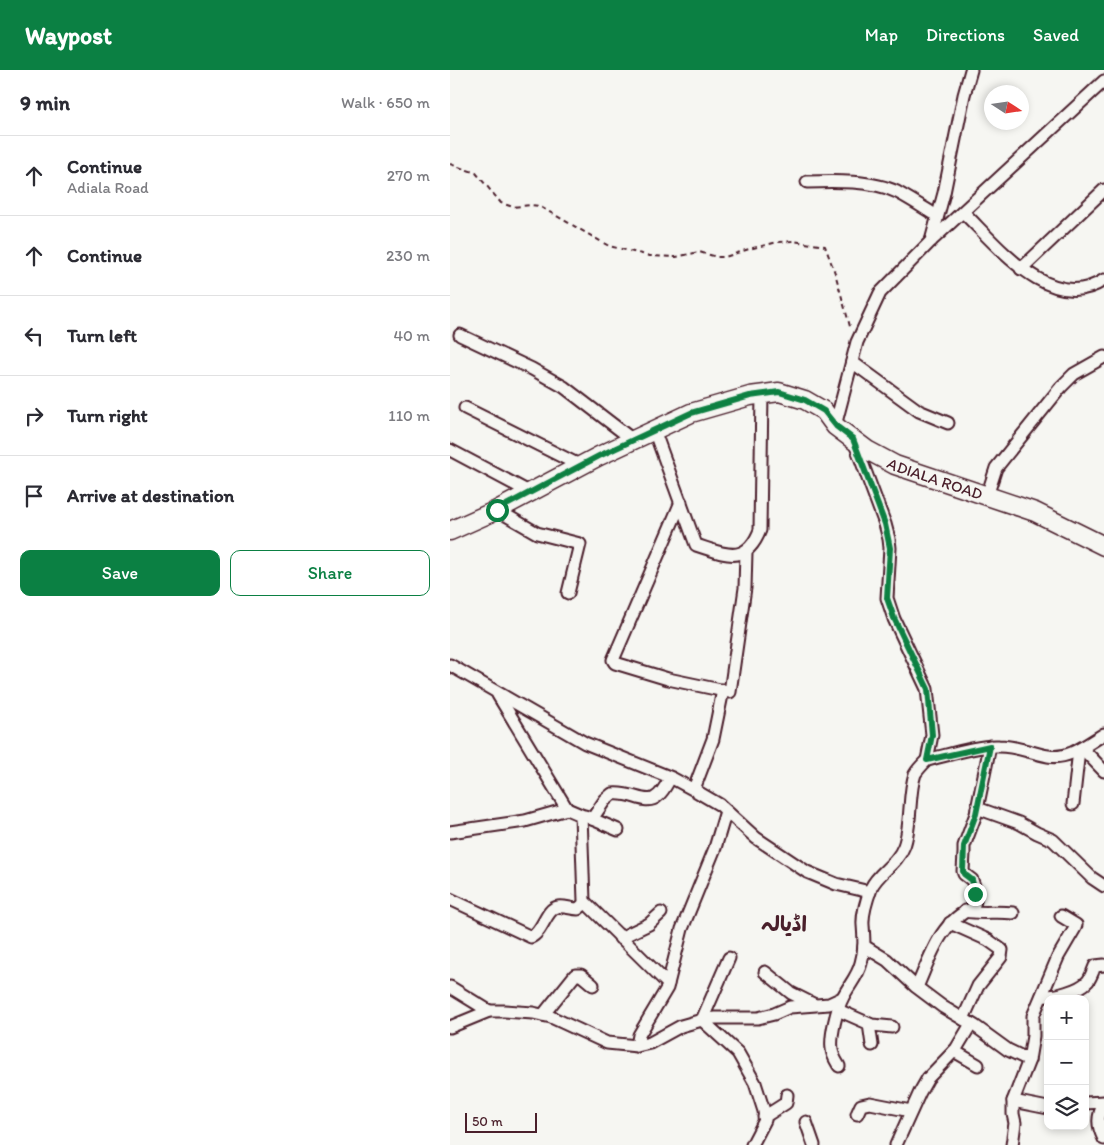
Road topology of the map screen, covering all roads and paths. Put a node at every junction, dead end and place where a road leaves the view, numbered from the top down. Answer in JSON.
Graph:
{"nodes":[{"id":1,"x":971,"y":70,"type":"edge"},
{"id":2,"x":1104,"y":81,"type":"edge"},
{"id":3,"x":450,"y":164,"type":"edge"},
{"id":4,"x":807,"y":182,"type":"dead end"},
{"id":5,"x":1104,"y":190,"type":"edge"},
{"id":6,"x":963,"y":212,"type":"junction"},
{"id":7,"x":937,"y":216,"type":"junction"},
{"id":8,"x":931,"y":241,"type":"junction"},
{"id":9,"x":1021,"y":269,"type":"junction"},
{"id":10,"x":1104,"y":280,"type":"edge"},
{"id":11,"x":460,"y":336,"type":"dead end"},
{"id":12,"x":857,"y":342,"type":"junction"},
{"id":13,"x":1104,"y":357,"type":"edge"},
{"id":14,"x":852,"y":362,"type":"junction"},
{"id":15,"x":762,"y":394,"type":"junction"},
{"id":16,"x":465,"y":408,"type":"dead end"},
{"id":17,"x":948,"y":423,"type":"dead end"},
{"id":18,"x":836,"y":426,"type":"junction"},
{"id":19,"x":654,"y":430,"type":"junction"},
{"id":20,"x":853,"y":439,"type":"junction"},
{"id":21,"x":633,"y":440,"type":"junction"},
{"id":22,"x":450,"y":450,"type":"edge"},
{"id":23,"x":581,"y":466,"type":"junction"},
{"id":24,"x":532,"y":493,"type":"junction"},
{"id":25,"x":987,"y":496,"type":"junction"},
{"id":26,"x":681,"y":502,"type":"junction"},
{"id":27,"x":497,"y":510,"type":"junction"},
{"id":28,"x":450,"y":531,"type":"edge"},
{"id":29,"x":1104,"y":546,"type":"edge"},
{"id":30,"x":746,"y":552,"type":"junction"},
{"id":31,"x":568,"y":593,"type":"dead end"},
{"id":32,"x":450,"y":665,"type":"edge"},
{"id":33,"x":723,"y":690,"type":"junction"},
{"id":34,"x":497,"y":693,"type":"junction"},
{"id":35,"x":1104,"y":734,"type":"edge"},
{"id":36,"x":990,"y":746,"type":"junction"},
{"id":37,"x":1081,"y":749,"type":"junction"},
{"id":38,"x":927,"y":760,"type":"junction"},
{"id":39,"x":1104,"y":771,"type":"edge"},
{"id":40,"x":670,"y":778,"type":"junction"},
{"id":41,"x":694,"y":789,"type":"junction"},
{"id":42,"x":1072,"y":804,"type":"dead end"},
{"id":43,"x":977,"y":808,"type":"junction"},
{"id":44,"x":567,"y":809,"type":"junction"},
{"id":45,"x":726,"y":811,"type":"junction"},
{"id":46,"x":587,"y":817,"type":"junction"},
{"id":47,"x":618,"y":830,"type":"dead end"},
{"id":48,"x":450,"y":832,"type":"edge"},
{"id":49,"x":1104,"y":886,"type":"edge"},
{"id":50,"x":870,"y":892,"type":"junction"},
{"id":51,"x":450,"y":899,"type":"edge"},
{"id":52,"x":585,"y":903,"type":"junction"},
{"id":53,"x":965,"y":911,"type":"junction"},
{"id":54,"x":661,"y":913,"type":"dead end"},
{"id":55,"x":1013,"y":913,"type":"dead end"},
{"id":56,"x":1061,"y":916,"type":"dead end"},
{"id":57,"x":950,"y":923,"type":"junction"},
{"id":58,"x":620,"y":938,"type":"junction"},
{"id":59,"x":864,"y":946,"type":"junction"},
{"id":60,"x":729,"y":958,"type":"dead end"},
{"id":61,"x":1104,"y":966,"type":"edge"},
{"id":62,"x":765,"y":972,"type":"dead end"},
{"id":63,"x":668,"y":984,"type":"junction"},
{"id":64,"x":593,"y":985,"type":"dead end"},
{"id":65,"x":450,"y":987,"type":"edge"},
{"id":66,"x":917,"y":987,"type":"junction"},
{"id":67,"x":1042,"y":996,"type":"junction"},
{"id":68,"x":842,"y":998,"type":"junction"},
{"id":69,"x":815,"y":1005,"type":"junction"},
{"id":70,"x":838,"y":1010,"type":"junction"},
{"id":71,"x":489,"y":1011,"type":"junction"},
{"id":72,"x":543,"y":1015,"type":"junction"},
{"id":73,"x":702,"y":1020,"type":"junction"},
{"id":74,"x":967,"y":1021,"type":"junction"},
{"id":75,"x":869,"y":1024,"type":"junction"},
{"id":76,"x":450,"y":1027,"type":"edge"},
{"id":77,"x":892,"y":1027,"type":"dead end"},
{"id":78,"x":872,"y":1045,"type":"dead end"},
{"id":79,"x":636,"y":1046,"type":"junction"},
{"id":80,"x":954,"y":1051,"type":"junction"},
{"id":81,"x":1029,"y":1060,"type":"junction"},
{"id":82,"x":978,"y":1065,"type":"dead end"},
{"id":83,"x":839,"y":1066,"type":"dead end"},
{"id":84,"x":787,"y":1095,"type":"dead end"},
{"id":85,"x":1013,"y":1101,"type":"junction"},
{"id":86,"x":1104,"y":1102,"type":"edge"},
{"id":87,"x":1089,"y":1104,"type":"edge"},
{"id":88,"x":1044,"y":1107,"type":"edge"},
{"id":89,"x":911,"y":1111,"type":"junction"},
{"id":90,"x":857,"y":1114,"type":"dead end"},
{"id":91,"x":764,"y":1117,"type":"junction"},
{"id":92,"x":806,"y":1122,"type":"dead end"},
{"id":93,"x":1104,"y":1139,"type":"edge"},
{"id":94,"x":752,"y":1145,"type":"edge"},
{"id":95,"x":814,"y":1145,"type":"edge"},
{"id":96,"x":896,"y":1145,"type":"edge"},
{"id":97,"x":1012,"y":1145,"type":"edge"}],
"edges":[{"from":1,"to":7,"type":"street"},
{"from":2,"to":6,"type":"street"},
{"from":3,"to":12,"type":"path"},
{"from":4,"to":7,"type":"street"},
{"from":5,"to":9,"type":"street"},
{"from":6,"to":8,"type":"street"},
{"from":6,"to":9,"type":"street"},
{"from":7,"to":8,"type":"street"},
{"from":8,"to":12,"type":"street"},
{"from":9,"to":10,"type":"street"},
{"from":11,"to":21,"type":"street"},
{"from":12,"to":14,"type":"street"},
{"from":13,"to":25,"type":"street"},
{"from":14,"to":17,"type":"street"},
{"from":14,"to":18,"type":"street"},
{"from":15,"to":18,"type":"main road","name":"ADIALA ROAD"},
{"from":15,"to":19,"type":"main road","name":"ADIALA ROAD"},
{"from":15,"to":30,"type":"street"},
{"from":16,"to":23,"type":"street"},
{"from":18,"to":20,"type":"main road","name":"ADIALA ROAD"},
{"from":19,"to":21,"type":"main road","name":"ADIALA ROAD"},
{"from":19,"to":26,"type":"street"},
{"from":20,"to":25,"type":"main road","name":"ADIALA ROAD"},
{"from":20,"to":38,"type":"street"},
{"from":21,"to":23,"type":"main road","name":"ADIALA ROAD"},
{"from":22,"to":24,"type":"street"},
{"from":23,"to":24,"type":"main road","name":"ADIALA ROAD"},
{"from":24,"to":27,"type":"main road","name":"ADIALA ROAD"},
{"from":25,"to":29,"type":"main road","name":"ADIALA ROAD"},
{"from":26,"to":30,"type":"street"},
{"from":26,"to":33,"type":"street"},
{"from":27,"to":28,"type":"main road","name":"ADIALA ROAD"},
{"from":27,"to":31,"type":"street"},
{"from":30,"to":33,"type":"street"},
{"from":32,"to":34,"type":"street"},
{"from":33,"to":41,"type":"street"},
{"from":34,"to":40,"type":"street"},
{"from":34,"to":44,"type":"street"},
{"from":35,"to":37,"type":"street"},
{"from":36,"to":37,"type":"street"},
{"from":36,"to":38,"type":"street"},
{"from":36,"to":43,"type":"street"},
{"from":37,"to":39,"type":"street"},
{"from":37,"to":42,"type":"street"},
{"from":38,"to":50,"type":"street"},
{"from":40,"to":41,"type":"street"},
{"from":40,"to":46,"type":"street"},
{"from":41,"to":45,"type":"street"},
{"from":43,"to":49,"type":"street"},
{"from":43,"to":53,"type":"street"},
{"from":44,"to":46,"type":"street"},
{"from":44,"to":48,"type":"street"},
{"from":45,"to":50,"type":"street"},
{"from":45,"to":63,"type":"street"},
{"from":46,"to":47,"type":"street"},
{"from":46,"to":52,"type":"street"},
{"from":50,"to":59,"type":"street"},
{"from":51,"to":52,"type":"street"},
{"from":52,"to":58,"type":"street"},
{"from":53,"to":55,"type":"street"},
{"from":53,"to":57,"type":"street"},
{"from":54,"to":58,"type":"street"},
{"from":56,"to":67,"type":"street"},
{"from":57,"to":66,"type":"street"},
{"from":57,"to":74,"type":"street"},
{"from":58,"to":63,"type":"street"},
{"from":59,"to":66,"type":"street"},
{"from":59,"to":68,"type":"street"},
{"from":60,"to":73,"type":"street"},
{"from":61,"to":67,"type":"street"},
{"from":62,"to":69,"type":"street"},
{"from":63,"to":79,"type":"street"},
{"from":64,"to":72,"type":"street"},
{"from":65,"to":71,"type":"street"},
{"from":66,"to":74,"type":"street"},
{"from":67,"to":81,"type":"street"},
{"from":68,"to":69,"type":"street"},
{"from":68,"to":70,"type":"street"},
{"from":69,"to":73,"type":"street"},
{"from":70,"to":75,"type":"street"},
{"from":70,"to":83,"type":"street"},
{"from":71,"to":72,"type":"street"},
{"from":71,"to":76,"type":"street"},
{"from":72,"to":79,"type":"street"},
{"from":73,"to":79,"type":"street"},
{"from":73,"to":91,"type":"street"},
{"from":74,"to":80,"type":"street"},
{"from":74,"to":81,"type":"street"},
{"from":75,"to":77,"type":"street"},
{"from":75,"to":78,"type":"street"},
{"from":80,"to":82,"type":"street"},
{"from":80,"to":89,"type":"street"},
{"from":81,"to":85,"type":"street"},
{"from":84,"to":91,"type":"street"},
{"from":85,"to":88,"type":"street"},
{"from":85,"to":97,"type":"street"},
{"from":86,"to":87,"type":"street"},
{"from":86,"to":93,"type":"street"},
{"from":89,"to":90,"type":"street"},
{"from":89,"to":96,"type":"street"},
{"from":91,"to":94,"type":"street"},
{"from":92,"to":95,"type":"street"}]}
